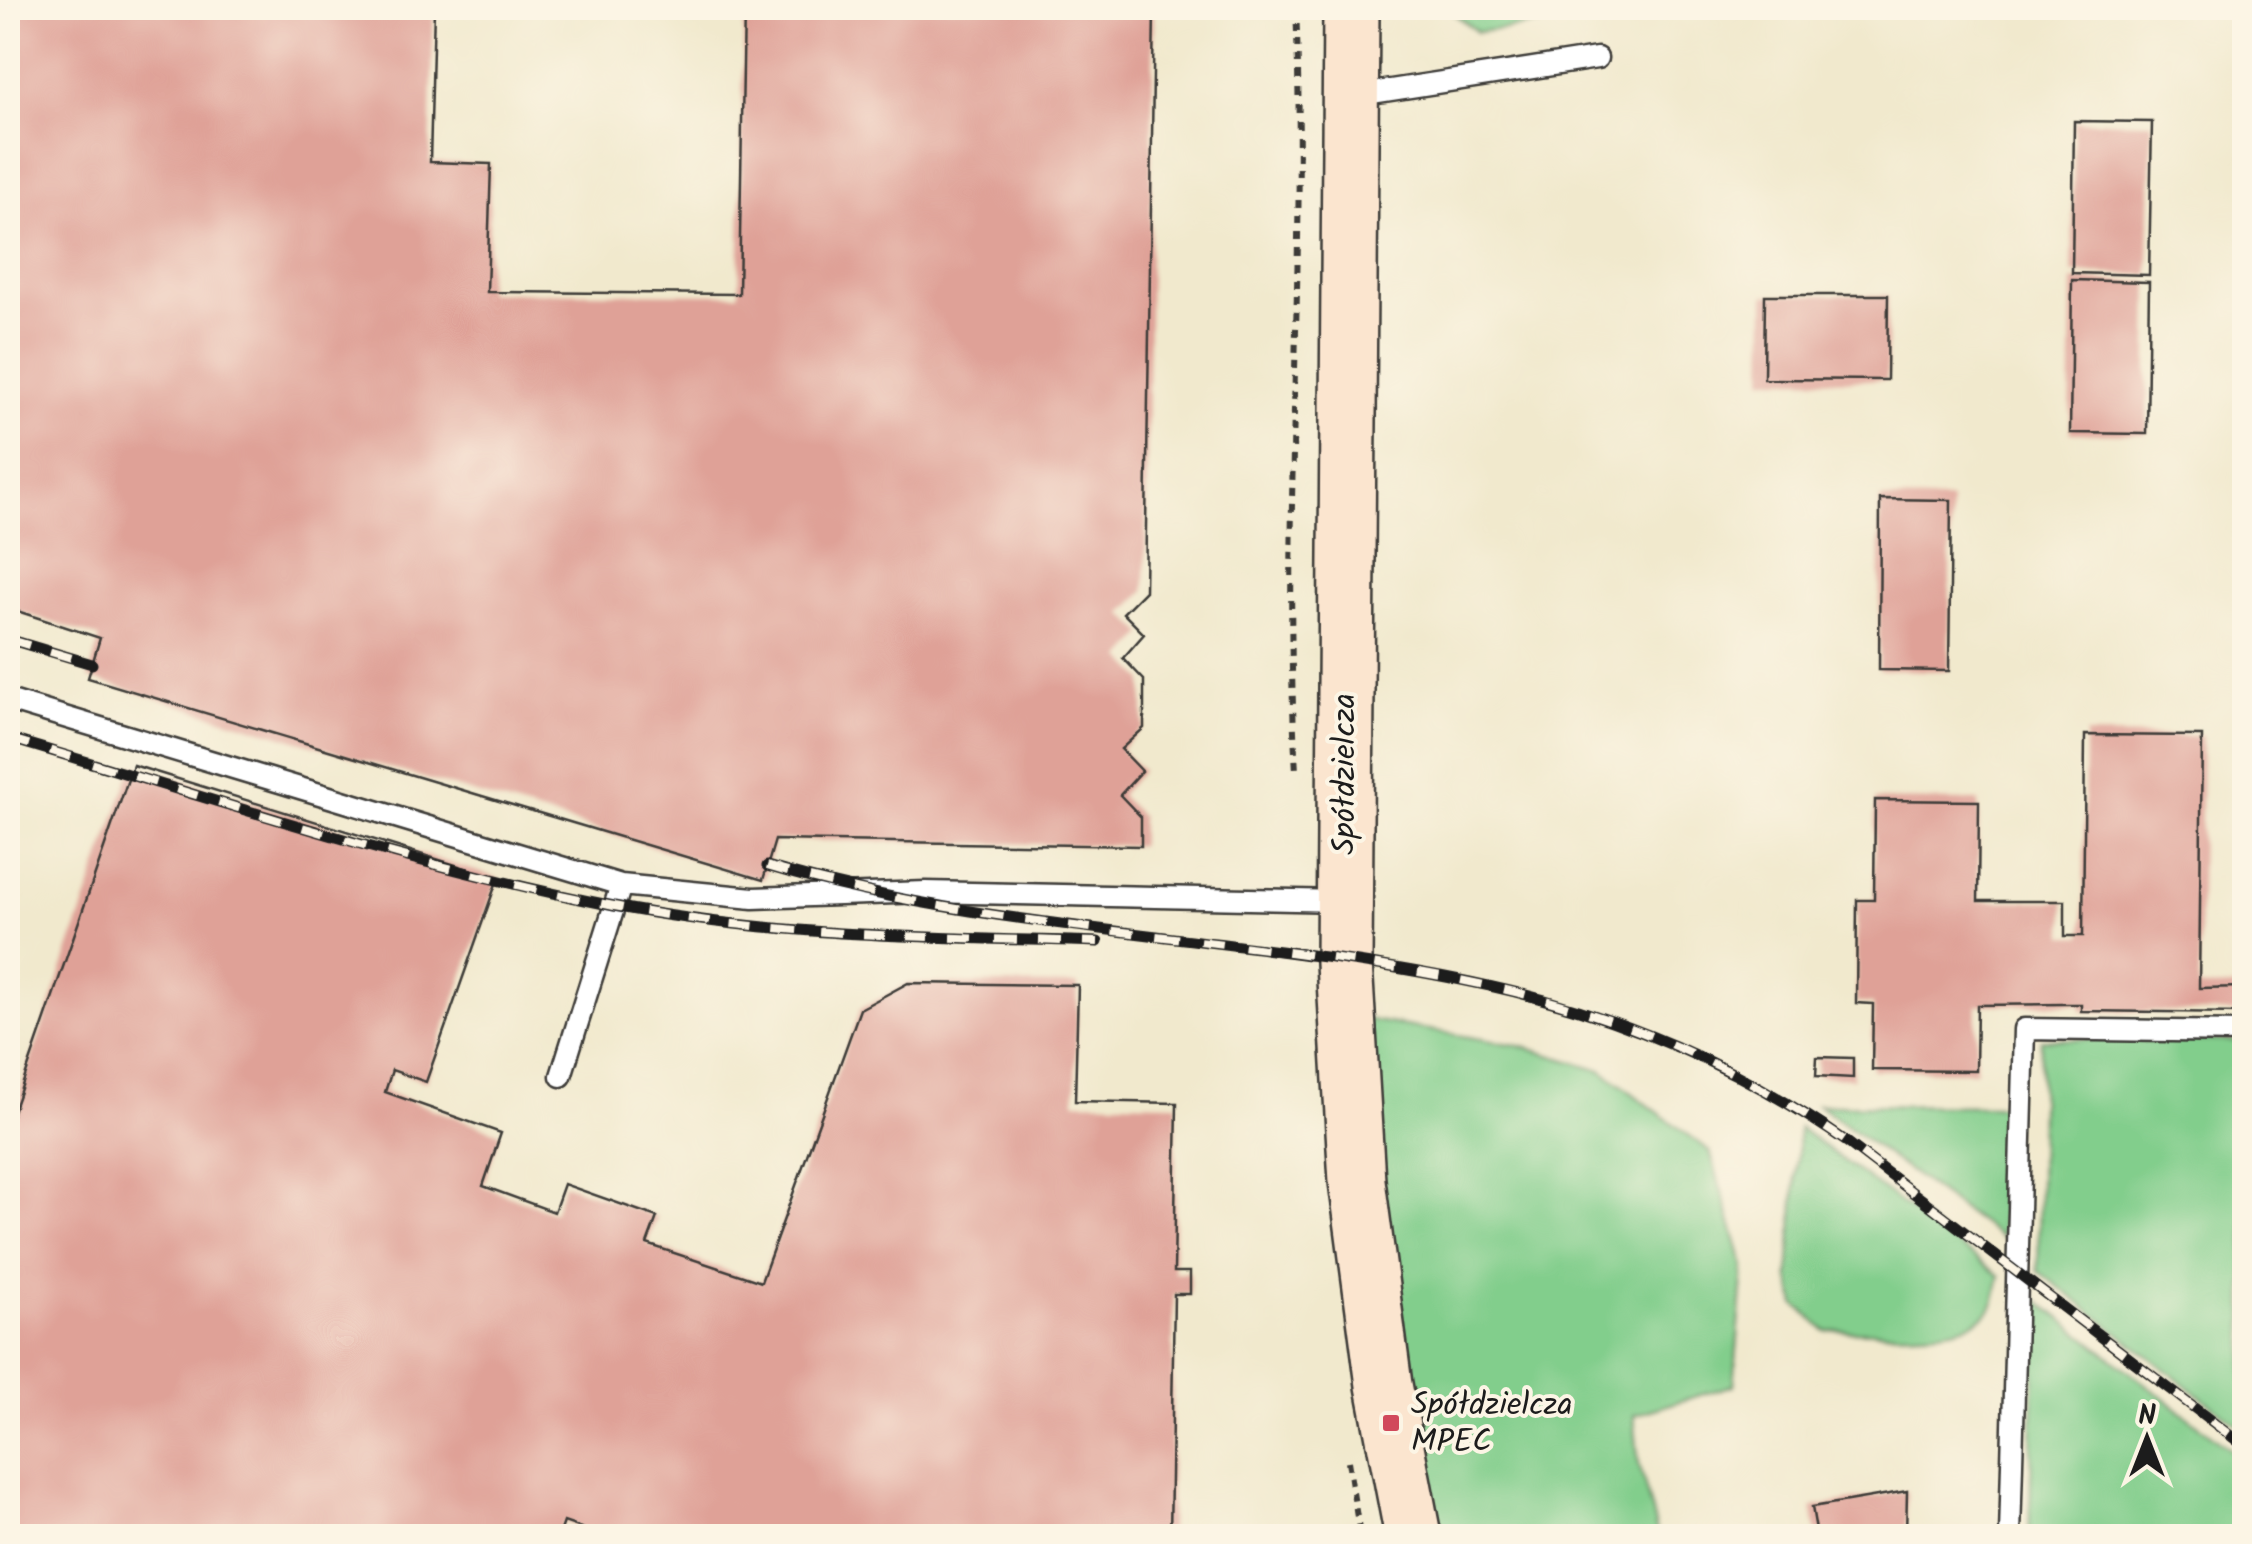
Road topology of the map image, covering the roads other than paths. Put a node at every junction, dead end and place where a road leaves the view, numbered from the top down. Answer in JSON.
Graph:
{"nodes":[{"id":1,"x":1352,"y":8,"type":"edge"},
{"id":2,"x":1596,"y":58,"type":"dead end"},
{"id":3,"x":1351,"y":96,"type":"junction"},
{"id":4,"x":8,"y":700,"type":"edge"},
{"id":5,"x":621,"y":886,"type":"junction"},
{"id":6,"x":1344,"y":901,"type":"junction"},
{"id":7,"x":2244,"y":1032,"type":"edge"},
{"id":8,"x":561,"y":1076,"type":"dead end"},
{"id":9,"x":1413,"y":1536,"type":"edge"},
{"id":10,"x":2010,"y":1536,"type":"edge"}],
"edges":[{"from":1,"to":3,"type":"street","name":"Spółdzielcza"},
{"from":2,"to":3,"type":"lane"},
{"from":3,"to":6,"type":"street","name":"Spółdzielcza"},
{"from":4,"to":5,"type":"lane"},
{"from":5,"to":6,"type":"lane"},
{"from":5,"to":8,"type":"lane"},
{"from":6,"to":9,"type":"street","name":"Spółdzielcza"},
{"from":7,"to":10,"type":"lane"}]}
